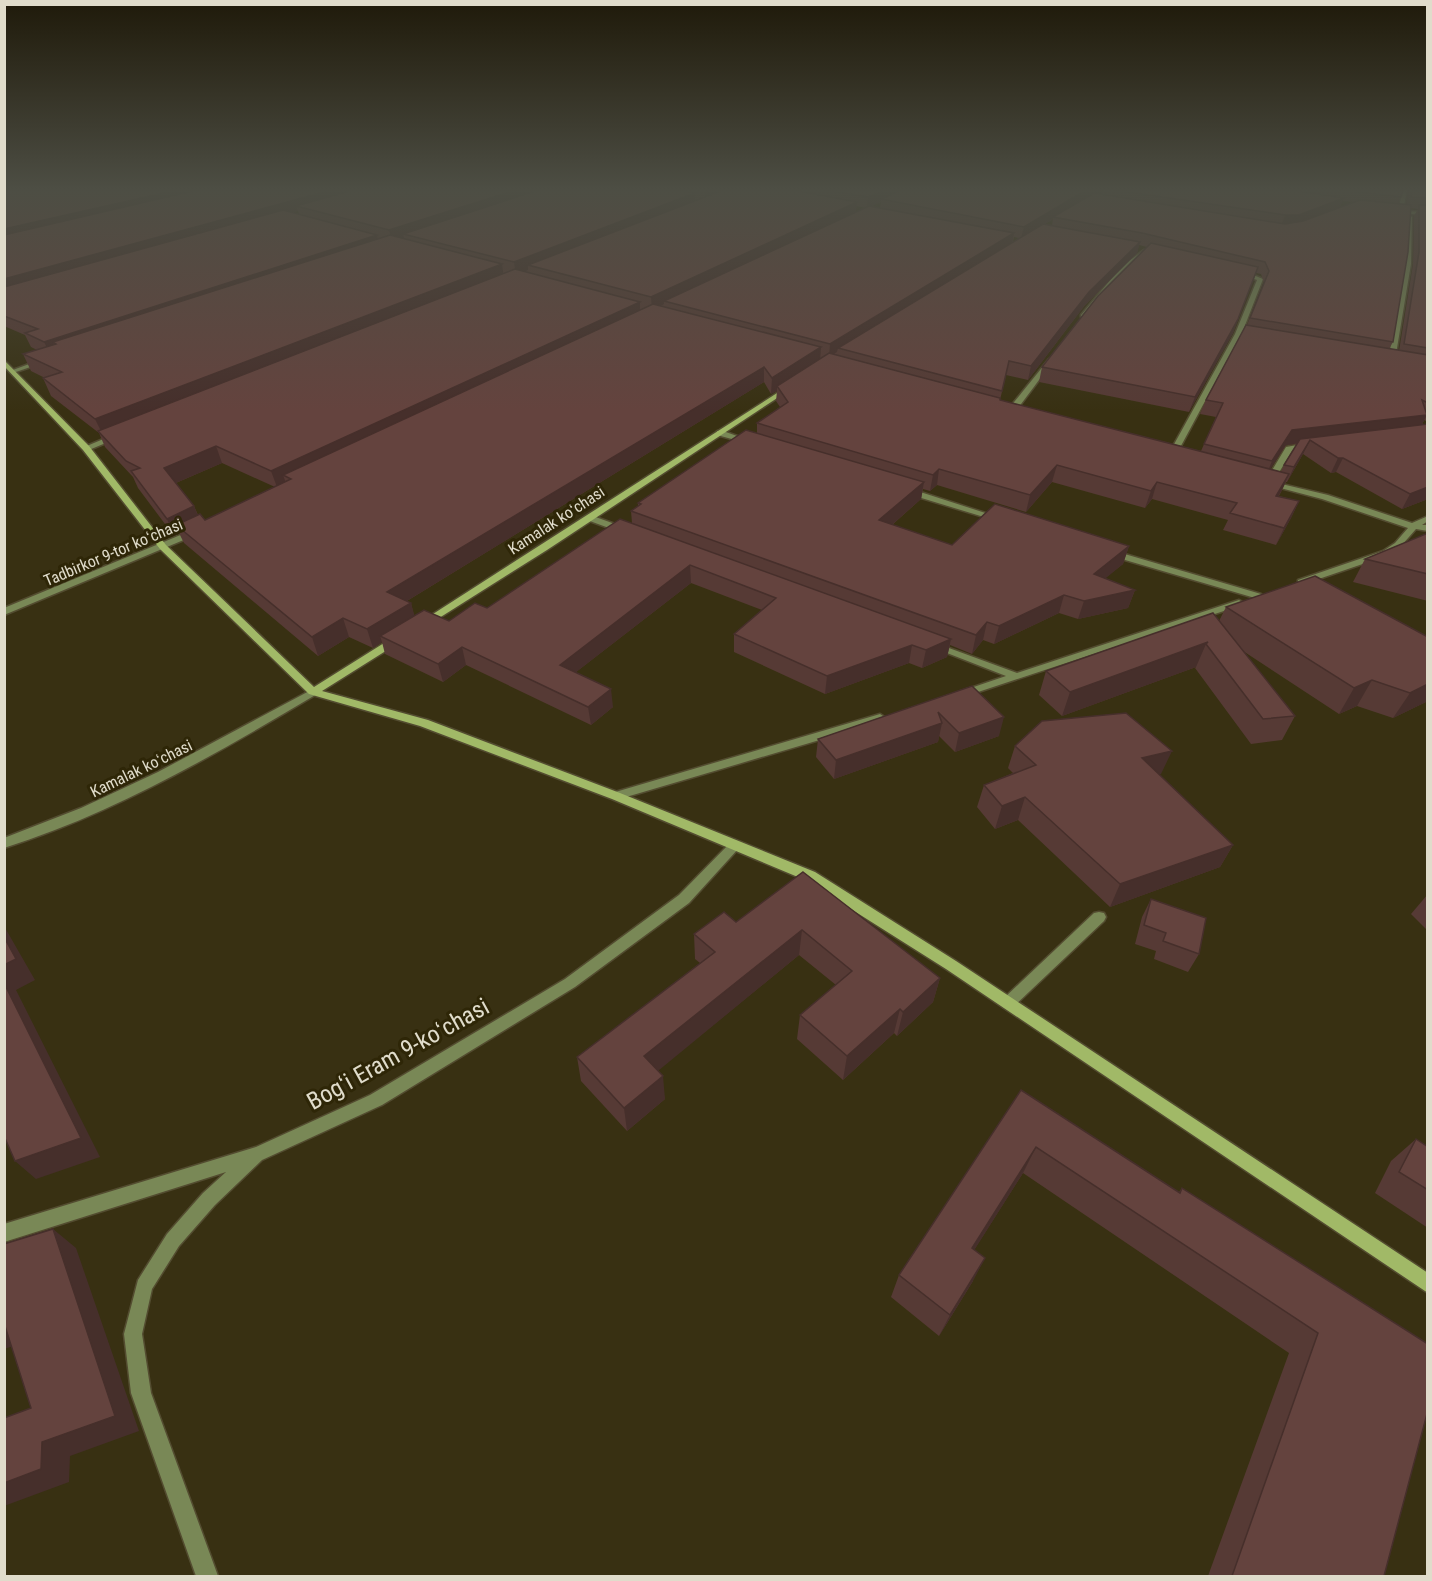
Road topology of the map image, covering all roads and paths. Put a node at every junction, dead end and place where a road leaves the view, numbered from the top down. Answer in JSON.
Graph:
{"nodes":[{"id":1,"x":1127,"y":264,"type":"edge"},
{"id":2,"x":1408,"y":264,"type":"edge"},
{"id":3,"x":1236,"y":271,"type":"edge"},
{"id":4,"x":1076,"y":325,"type":"edge"},
{"id":5,"x":1238,"y":334,"type":"junction"},
{"id":6,"x":1261,"y":338,"type":"edge"},
{"id":7,"x":1056,"y":352,"type":"edge"},
{"id":8,"x":1379,"y":358,"type":"edge"},
{"id":9,"x":47,"y":360,"type":"edge"},
{"id":10,"x":1391,"y":361,"type":"junction"},
{"id":11,"x":4,"y":362,"type":"edge"},
{"id":12,"x":1428,"y":367,"type":"edge"},
{"id":13,"x":13,"y":371,"type":"junction"},
{"id":14,"x":797,"y":382,"type":"edge"},
{"id":15,"x":998,"y":411,"type":"edge"},
{"id":16,"x":1009,"y":414,"type":"junction"},
{"id":17,"x":1020,"y":417,"type":"edge"},
{"id":18,"x":720,"y":433,"type":"junction"},
{"id":19,"x":119,"y":435,"type":"edge"},
{"id":20,"x":1324,"y":444,"type":"edge"},
{"id":21,"x":765,"y":447,"type":"edge"},
{"id":22,"x":86,"y":448,"type":"junction"},
{"id":23,"x":1159,"y":454,"type":"edge"},
{"id":24,"x":1171,"y":457,"type":"junction"},
{"id":25,"x":1182,"y":459,"type":"edge"},
{"id":26,"x":1258,"y":480,"type":"edge"},
{"id":27,"x":1269,"y":482,"type":"junction"},
{"id":28,"x":902,"y":489,"type":"edge"},
{"id":29,"x":590,"y":518,"type":"junction"},
{"id":30,"x":1428,"y":518,"type":"edge"},
{"id":31,"x":1015,"y":524,"type":"edge"},
{"id":32,"x":1411,"y":526,"type":"junction"},
{"id":33,"x":206,"y":527,"type":"edge"},
{"id":34,"x":1428,"y":528,"type":"edge"},
{"id":35,"x":634,"y":534,"type":"edge"},
{"id":36,"x":163,"y":547,"type":"junction"},
{"id":37,"x":1106,"y":551,"type":"edge"},
{"id":38,"x":1290,"y":585,"type":"edge"},
{"id":39,"x":4,"y":612,"type":"edge"},
{"id":40,"x":414,"y":630,"type":"edge"},
{"id":41,"x":404,"y":636,"type":"edge"},
{"id":42,"x":919,"y":641,"type":"edge"},
{"id":43,"x":1018,"y":677,"type":"junction"},
{"id":44,"x":313,"y":692,"type":"junction"},
{"id":45,"x":949,"y":698,"type":"edge"},
{"id":46,"x":891,"y":715,"type":"edge"},
{"id":47,"x":616,"y":796,"type":"junction"},
{"id":48,"x":4,"y":843,"type":"edge"},
{"id":49,"x":735,"y":845,"type":"junction"},
{"id":50,"x":1099,"y":917,"type":"dead end"},
{"id":51,"x":1008,"y":1003,"type":"junction"},
{"id":52,"x":258,"y":1154,"type":"junction"},
{"id":53,"x":4,"y":1233,"type":"edge"},
{"id":54,"x":1428,"y":1284,"type":"edge"},
{"id":55,"x":207,"y":1576,"type":"edge"}],
"edges":[{"from":1,"to":4,"type":"street"},
{"from":2,"to":10,"type":"street"},
{"from":3,"to":5,"type":"street"},
{"from":5,"to":6,"type":"street"},
{"from":5,"to":24,"type":"street"},
{"from":7,"to":16,"type":"street"},
{"from":8,"to":10,"type":"street"},
{"from":9,"to":13,"type":"street"},
{"from":10,"to":12,"type":"street"},
{"from":11,"to":13,"type":"street"},
{"from":13,"to":22,"type":"street"},
{"from":14,"to":18,"type":"street","name":"Kamalak koʻchasi"},
{"from":15,"to":16,"type":"street"},
{"from":16,"to":17,"type":"street"},
{"from":18,"to":21,"type":"street"},
{"from":18,"to":29,"type":"street","name":"Kamalak koʻchasi"},
{"from":19,"to":22,"type":"street"},
{"from":20,"to":27,"type":"street"},
{"from":22,"to":36,"type":"street"},
{"from":23,"to":24,"type":"street"},
{"from":24,"to":25,"type":"street"},
{"from":26,"to":27,"type":"street"},
{"from":27,"to":32,"type":"street"},
{"from":28,"to":31,"type":"street"},
{"from":29,"to":35,"type":"street"},
{"from":29,"to":40,"type":"street","name":"Kamalak koʻchasi"},
{"from":30,"to":32,"type":"street"},
{"from":32,"to":34,"type":"street"},
{"from":32,"to":38,"type":"street"},
{"from":33,"to":36,"type":"street","name":"Tadbirkor 9-tor koʻchasi"},
{"from":36,"to":39,"type":"street","name":"Tadbirkor 9-tor koʻchasi"},
{"from":36,"to":44,"type":"street"},
{"from":37,"to":43,"type":"street"},
{"from":41,"to":44,"type":"street","name":"Kamalak koʻchasi"},
{"from":42,"to":43,"type":"street"},
{"from":43,"to":45,"type":"street"},
{"from":44,"to":47,"type":"street"},
{"from":44,"to":48,"type":"street","name":"Kamalak koʻchasi"},
{"from":46,"to":47,"type":"street"},
{"from":47,"to":49,"type":"street"},
{"from":49,"to":51,"type":"street"},
{"from":49,"to":52,"type":"street","name":"Bogʻi Eram 9-koʻchasi"},
{"from":50,"to":51,"type":"street"},
{"from":51,"to":54,"type":"street"},
{"from":52,"to":53,"type":"street","name":"Bogʻi Eram 9-koʻchasi"},
{"from":52,"to":55,"type":"street"}]}
